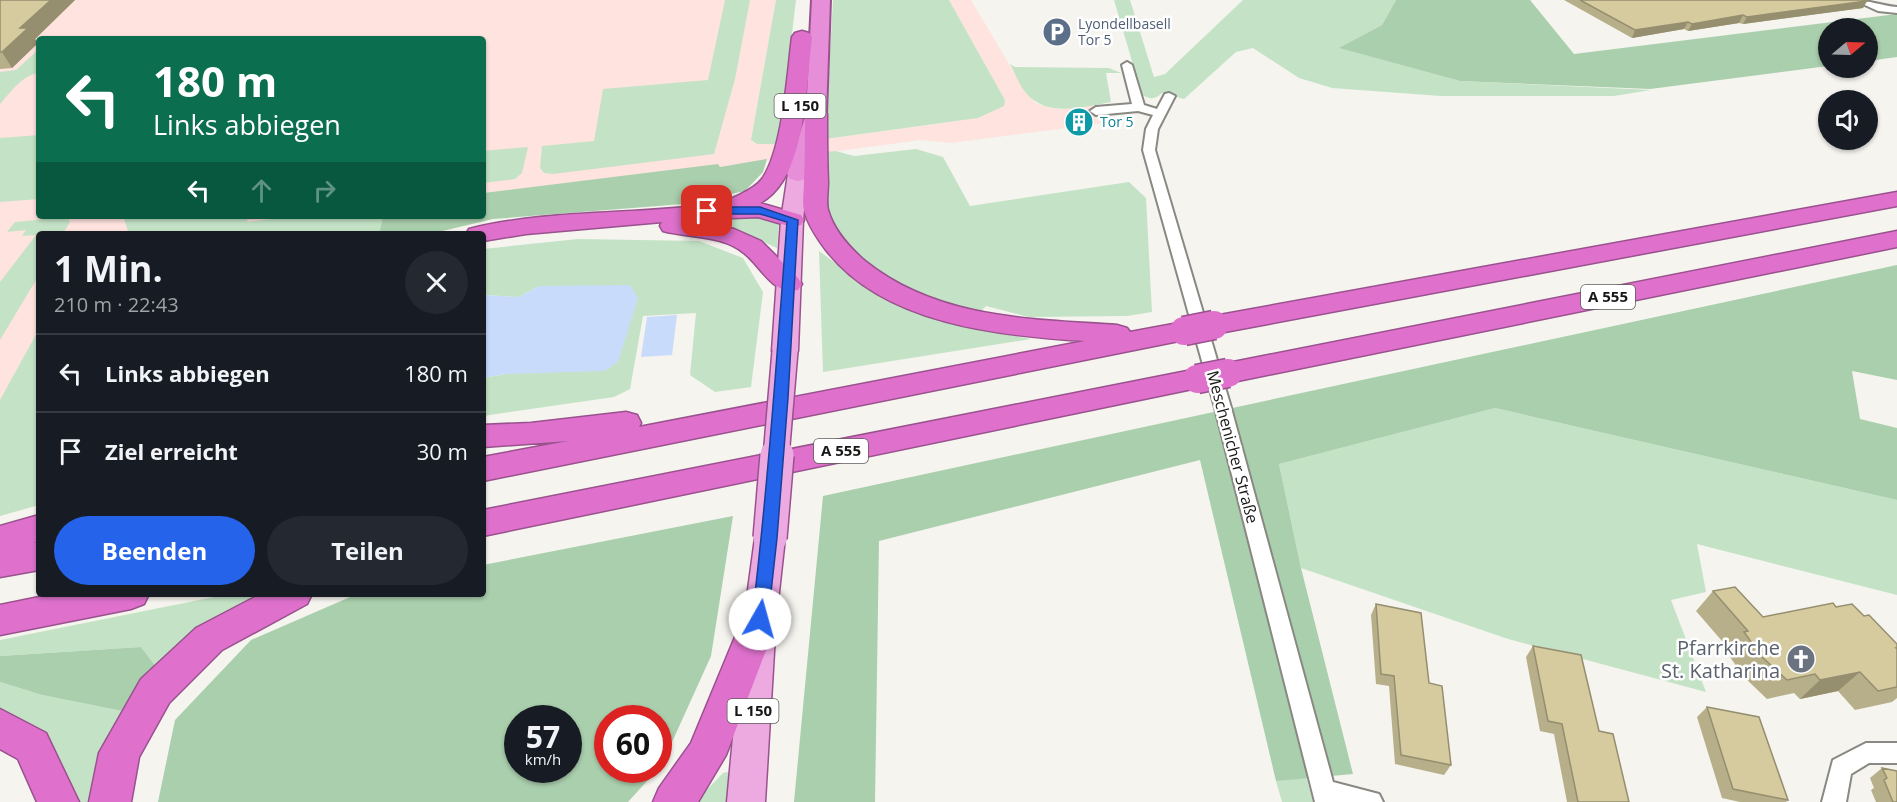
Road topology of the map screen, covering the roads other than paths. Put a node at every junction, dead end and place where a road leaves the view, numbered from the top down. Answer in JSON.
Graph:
{"nodes":[{"id":1,"x":806,"y":0,"type":"edge"},
{"id":2,"x":821,"y":0,"type":"edge"},
{"id":3,"x":1858,"y":0,"type":"edge"},
{"id":4,"x":1897,"y":10,"type":"edge"},
{"id":5,"x":802,"y":37,"type":"junction"},
{"id":6,"x":1127,"y":65,"type":"dead end"},
{"id":7,"x":1169,"y":96,"type":"dead end"},
{"id":8,"x":1138,"y":107,"type":"junction"},
{"id":9,"x":1096,"y":111,"type":"dead end"},
{"id":10,"x":1158,"y":113,"type":"junction"},
{"id":11,"x":816,"y":114,"type":"junction"},
{"id":12,"x":798,"y":174,"type":"junction"},
{"id":13,"x":1897,"y":199,"type":"edge"},
{"id":14,"x":707,"y":211,"type":"junction"},
{"id":15,"x":792,"y":220,"type":"junction"},
{"id":16,"x":594,"y":223,"type":"junction"},
{"id":17,"x":486,"y":233,"type":"edge"},
{"id":18,"x":1897,"y":239,"type":"edge"},
{"id":19,"x":789,"y":284,"type":"junction"},
{"id":20,"x":1146,"y":338,"type":"junction"},
{"id":21,"x":861,"y":394,"type":"junction"},
{"id":22,"x":486,"y":436,"type":"edge"},
{"id":23,"x":486,"y":468,"type":"edge"},
{"id":24,"x":486,"y":524,"type":"edge"},
{"id":25,"x":36,"y":529,"type":"edge"},
{"id":26,"x":0,"y":540,"type":"edge"},
{"id":27,"x":36,"y":557,"type":"edge"},
{"id":28,"x":0,"y":563,"type":"edge"},
{"id":29,"x":116,"y":597,"type":"edge"},
{"id":30,"x":288,"y":597,"type":"edge"},
{"id":31,"x":760,"y":619,"type":"junction"},
{"id":32,"x":0,"y":620,"type":"edge"},
{"id":33,"x":0,"y":727,"type":"edge"},
{"id":34,"x":1897,"y":753,"type":"edge"},
{"id":35,"x":1325,"y":797,"type":"edge"},
{"id":36,"x":58,"y":802,"type":"edge"},
{"id":37,"x":110,"y":802,"type":"edge"},
{"id":38,"x":674,"y":802,"type":"edge"},
{"id":39,"x":746,"y":802,"type":"edge"},
{"id":40,"x":1371,"y":802,"type":"edge"},
{"id":41,"x":1834,"y":802,"type":"edge"}],
"edges":[{"from":1,"to":5,"type":"highway","number":"L 150"},
{"from":2,"to":11,"type":"highway","number":"L 150"},
{"from":3,"to":4,"type":"street"},
{"from":5,"to":12,"type":"highway","number":"L 150"},
{"from":5,"to":14,"type":"highway"},
{"from":6,"to":8,"type":"street"},
{"from":7,"to":10,"type":"street","name":"Meschenicher Straße"},
{"from":8,"to":9,"type":"street"},
{"from":8,"to":10,"type":"street"},
{"from":10,"to":35,"type":"street","name":"Meschenicher Straße"},
{"from":11,"to":12,"type":"highway","number":"L 150"},
{"from":11,"to":20,"type":"highway"},
{"from":12,"to":15,"type":"main road","number":"L 150"},
{"from":13,"to":20,"type":"highway","bridge":true},
{"from":14,"to":15,"type":"highway"},
{"from":14,"to":16,"type":"highway"},
{"from":15,"to":19,"type":"main road","number":"L 150"},
{"from":16,"to":17,"type":"highway"},
{"from":16,"to":19,"type":"highway"},
{"from":18,"to":24,"type":"highway","number":"A 555","bridge":true},
{"from":19,"to":31,"type":"main road","number":"L 150","bridge":true},
{"from":20,"to":21,"type":"highway"},
{"from":21,"to":22,"type":"highway"},
{"from":21,"to":23,"type":"highway"},
{"from":25,"to":26,"type":"highway"},
{"from":27,"to":28,"type":"highway"},
{"from":29,"to":32,"type":"highway"},
{"from":30,"to":37,"type":"highway"},
{"from":31,"to":38,"type":"highway"},
{"from":31,"to":39,"type":"main road","number":"L 150"},
{"from":33,"to":36,"type":"highway"},
{"from":34,"to":41,"type":"street"},
{"from":35,"to":40,"type":"street"}]}
